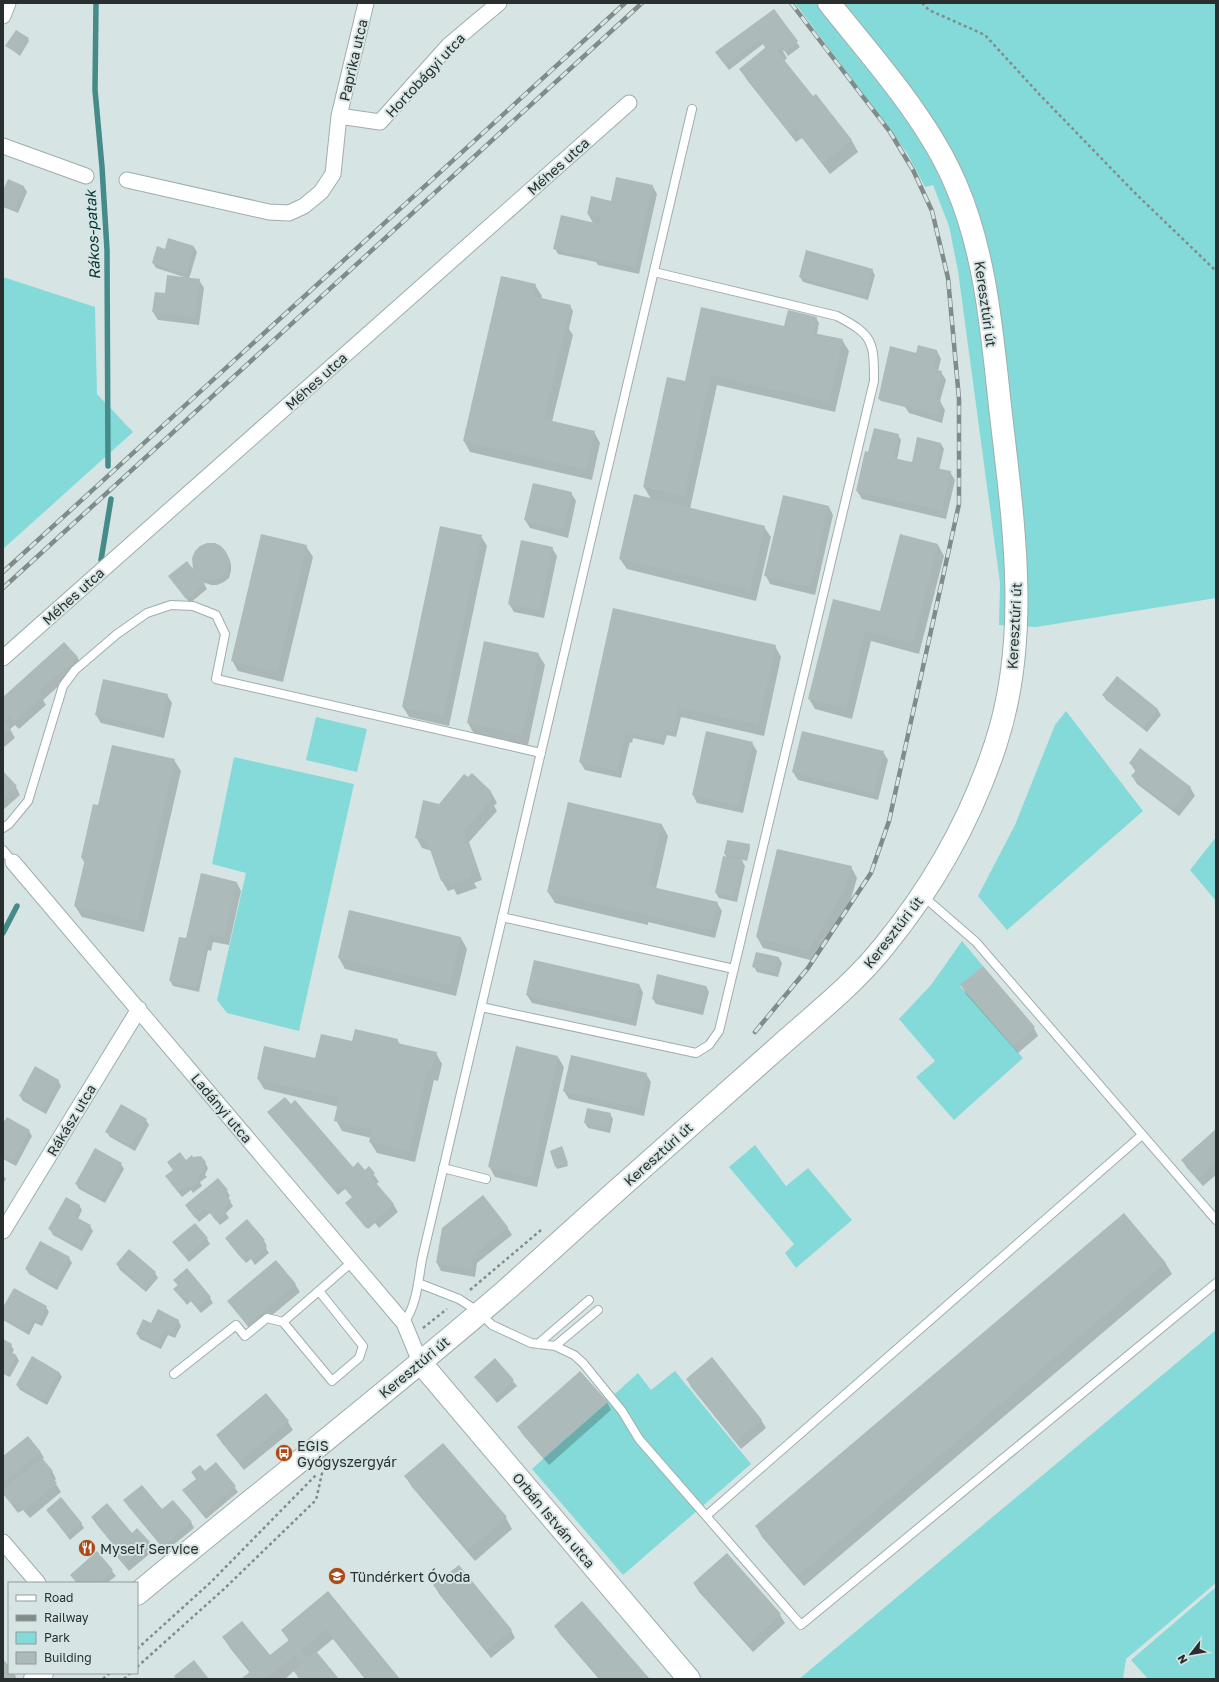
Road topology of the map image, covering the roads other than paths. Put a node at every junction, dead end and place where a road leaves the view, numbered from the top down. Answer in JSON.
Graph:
{"nodes":[{"id":1,"x":8,"y":3,"type":"edge"},
{"id":2,"x":366,"y":3,"type":"edge"},
{"id":3,"x":499,"y":3,"type":"edge"},
{"id":4,"x":829,"y":3,"type":"edge"},
{"id":5,"x":3,"y":16,"type":"edge"},
{"id":6,"x":628,"y":103,"type":"dead end"},
{"id":7,"x":692,"y":109,"type":"dead end"},
{"id":8,"x":339,"y":116,"type":"junction"},
{"id":9,"x":3,"y":146,"type":"edge"},
{"id":10,"x":86,"y":176,"type":"dead end"},
{"id":11,"x":126,"y":180,"type":"dead end"},
{"id":12,"x":654,"y":272,"type":"junction"},
{"id":13,"x":3,"y":658,"type":"edge"},
{"id":14,"x":541,"y":753,"type":"junction"},
{"id":15,"x":3,"y":828,"type":"edge"},
{"id":16,"x":8,"y":856,"type":"edge"},
{"id":17,"x":922,"y":896,"type":"junction"},
{"id":18,"x":502,"y":917,"type":"junction"},
{"id":19,"x":734,"y":969,"type":"junction"},
{"id":20,"x":481,"y":1007,"type":"junction"},
{"id":21,"x":139,"y":1009,"type":"junction"},
{"id":22,"x":1142,"y":1135,"type":"junction"},
{"id":23,"x":443,"y":1168,"type":"junction"},
{"id":24,"x":486,"y":1179,"type":"dead end"},
{"id":25,"x":1216,"y":1220,"type":"edge"},
{"id":26,"x":3,"y":1232,"type":"edge"},
{"id":27,"x":352,"y":1262,"type":"junction"},
{"id":28,"x":418,"y":1283,"type":"junction"},
{"id":29,"x":1216,"y":1283,"type":"edge"},
{"id":30,"x":319,"y":1291,"type":"junction"},
{"id":31,"x":589,"y":1300,"type":"dead end"},
{"id":32,"x":598,"y":1310,"type":"dead end"},
{"id":33,"x":479,"y":1312,"type":"junction"},
{"id":34,"x":283,"y":1322,"type":"junction"},
{"id":35,"x":404,"y":1323,"type":"junction"},
{"id":36,"x":538,"y":1344,"type":"junction"},
{"id":37,"x":555,"y":1346,"type":"junction"},
{"id":38,"x":420,"y":1362,"type":"junction"},
{"id":39,"x":174,"y":1374,"type":"dead end"},
{"id":40,"x":706,"y":1516,"type":"junction"},
{"id":41,"x":3,"y":1542,"type":"edge"},
{"id":42,"x":37,"y":1582,"type":"edge"},
{"id":43,"x":138,"y":1593,"type":"edge"},
{"id":44,"x":689,"y":1679,"type":"edge"}],
"edges":[{"from":1,"to":5,"type":"street"},
{"from":2,"to":8,"type":"street","name":"Paprika utca"},
{"from":3,"to":8,"type":"street","name":"Hortobágyi utca"},
{"from":4,"to":17,"type":"main road","name":"Keresztúri út"},
{"from":6,"to":13,"type":"street","name":"Méhes utca"},
{"from":7,"to":12,"type":"lane"},
{"from":8,"to":11,"type":"street"},
{"from":9,"to":10,"type":"street"},
{"from":12,"to":14,"type":"lane"},
{"from":12,"to":19,"type":"lane"},
{"from":14,"to":15,"type":"lane"},
{"from":14,"to":18,"type":"lane"},
{"from":16,"to":21,"type":"street","name":"Ladányi utca"},
{"from":17,"to":22,"type":"lane"},
{"from":17,"to":33,"type":"main road","name":"Keresztúri út"},
{"from":18,"to":19,"type":"lane"},
{"from":18,"to":20,"type":"lane"},
{"from":19,"to":20,"type":"lane"},
{"from":20,"to":23,"type":"lane"},
{"from":21,"to":26,"type":"street","name":"Rákász utca"},
{"from":21,"to":27,"type":"street","name":"Ladányi utca"},
{"from":22,"to":25,"type":"lane"},
{"from":22,"to":40,"type":"lane"},
{"from":23,"to":24,"type":"lane"},
{"from":23,"to":28,"type":"lane"},
{"from":27,"to":30,"type":"lane"},
{"from":27,"to":35,"type":"street","name":"Ladányi utca"},
{"from":28,"to":33,"type":"lane"},
{"from":28,"to":35,"type":"lane"},
{"from":29,"to":40,"type":"lane"},
{"from":30,"to":34,"type":"lane"},
{"from":30,"to":34,"type":"lane"},
{"from":31,"to":36,"type":"lane"},
{"from":32,"to":37,"type":"lane"},
{"from":33,"to":36,"type":"lane"},
{"from":33,"to":38,"type":"main road","name":"Keresztúri út"},
{"from":34,"to":39,"type":"lane"},
{"from":35,"to":38,"type":"street","name":"Ladányi utca"},
{"from":36,"to":37,"type":"lane"},
{"from":37,"to":40,"type":"lane"},
{"from":38,"to":43,"type":"main road","name":"Keresztúri út"},
{"from":38,"to":44,"type":"main road","name":"Orbán István utca"},
{"from":41,"to":42,"type":"street"}]}
